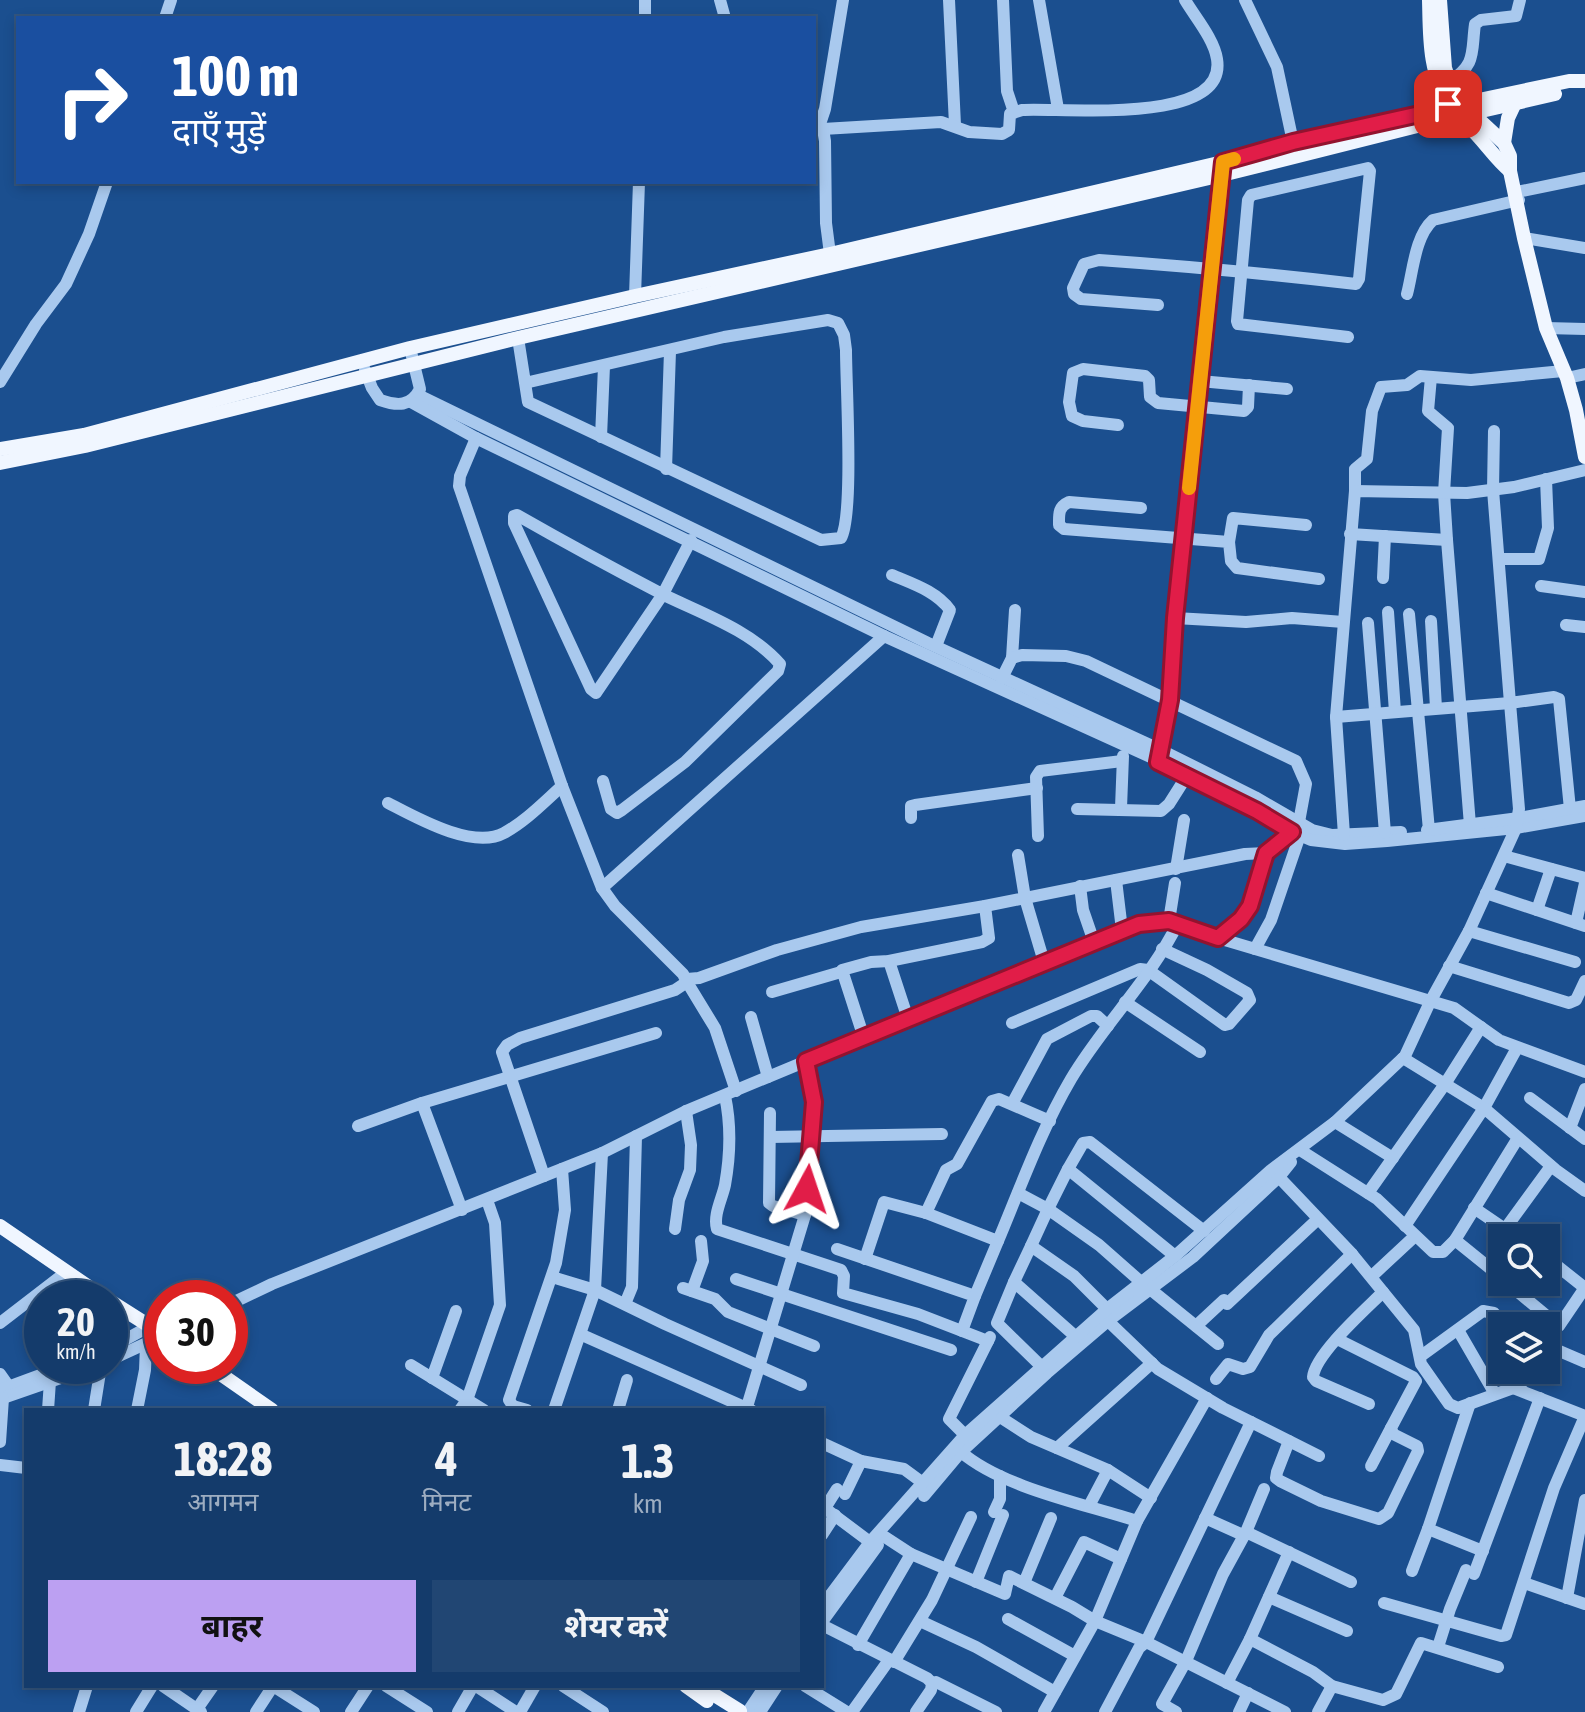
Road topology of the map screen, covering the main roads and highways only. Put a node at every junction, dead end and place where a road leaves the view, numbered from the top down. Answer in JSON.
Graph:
{"nodes":[{"id":1,"x":1429,"y":0,"type":"edge"},
{"id":2,"x":1440,"y":0,"type":"edge"},
{"id":3,"x":1585,"y":82,"type":"edge"},
{"id":4,"x":1515,"y":103,"type":"junction"},
{"id":5,"x":1450,"y":106,"type":"junction"},
{"id":6,"x":1474,"y":114,"type":"junction"},
{"id":7,"x":1504,"y":143,"type":"junction"},
{"id":8,"x":1223,"y":168,"type":"junction"},
{"id":9,"x":1510,"y":171,"type":"junction"},
{"id":10,"x":365,"y":369,"type":"junction"},
{"id":11,"x":0,"y":449,"type":"edge"},
{"id":12,"x":1585,"y":457,"type":"edge"},
{"id":13,"x":0,"y":463,"type":"edge"},
{"id":14,"x":0,"y":1226,"type":"edge"},
{"id":15,"x":76,"y":1280,"type":"edge"},
{"id":16,"x":233,"y":1384,"type":"edge"},
{"id":17,"x":265,"y":1408,"type":"edge"},
{"id":18,"x":689,"y":1688,"type":"edge"},
{"id":19,"x":706,"y":1688,"type":"edge"},
{"id":20,"x":748,"y":1711,"type":"edge"},
{"id":21,"x":724,"y":1712,"type":"edge"}],
"edges":[{"from":1,"to":5,"type":"main road"},
{"from":2,"to":5,"type":"main road"},
{"from":3,"to":4,"type":"main road"},
{"from":3,"to":6,"type":"main road"},
{"from":4,"to":6,"type":"main road"},
{"from":4,"to":7,"type":"main road"},
{"from":5,"to":6,"type":"main road"},
{"from":5,"to":6,"type":"main road"},
{"from":5,"to":8,"type":"main road"},
{"from":5,"to":8,"type":"main road"},
{"from":6,"to":7,"type":"main road"},
{"from":6,"to":9,"type":"main road"},
{"from":7,"to":9,"type":"main road"},
{"from":8,"to":10,"type":"main road"},
{"from":8,"to":10,"type":"main road"},
{"from":9,"to":12,"type":"main road"},
{"from":10,"to":11,"type":"main road"},
{"from":10,"to":13,"type":"main road"},
{"from":14,"to":15,"type":"main road"},
{"from":16,"to":17,"type":"main road"},
{"from":18,"to":21,"type":"main road"},
{"from":19,"to":20,"type":"main road"}]}
